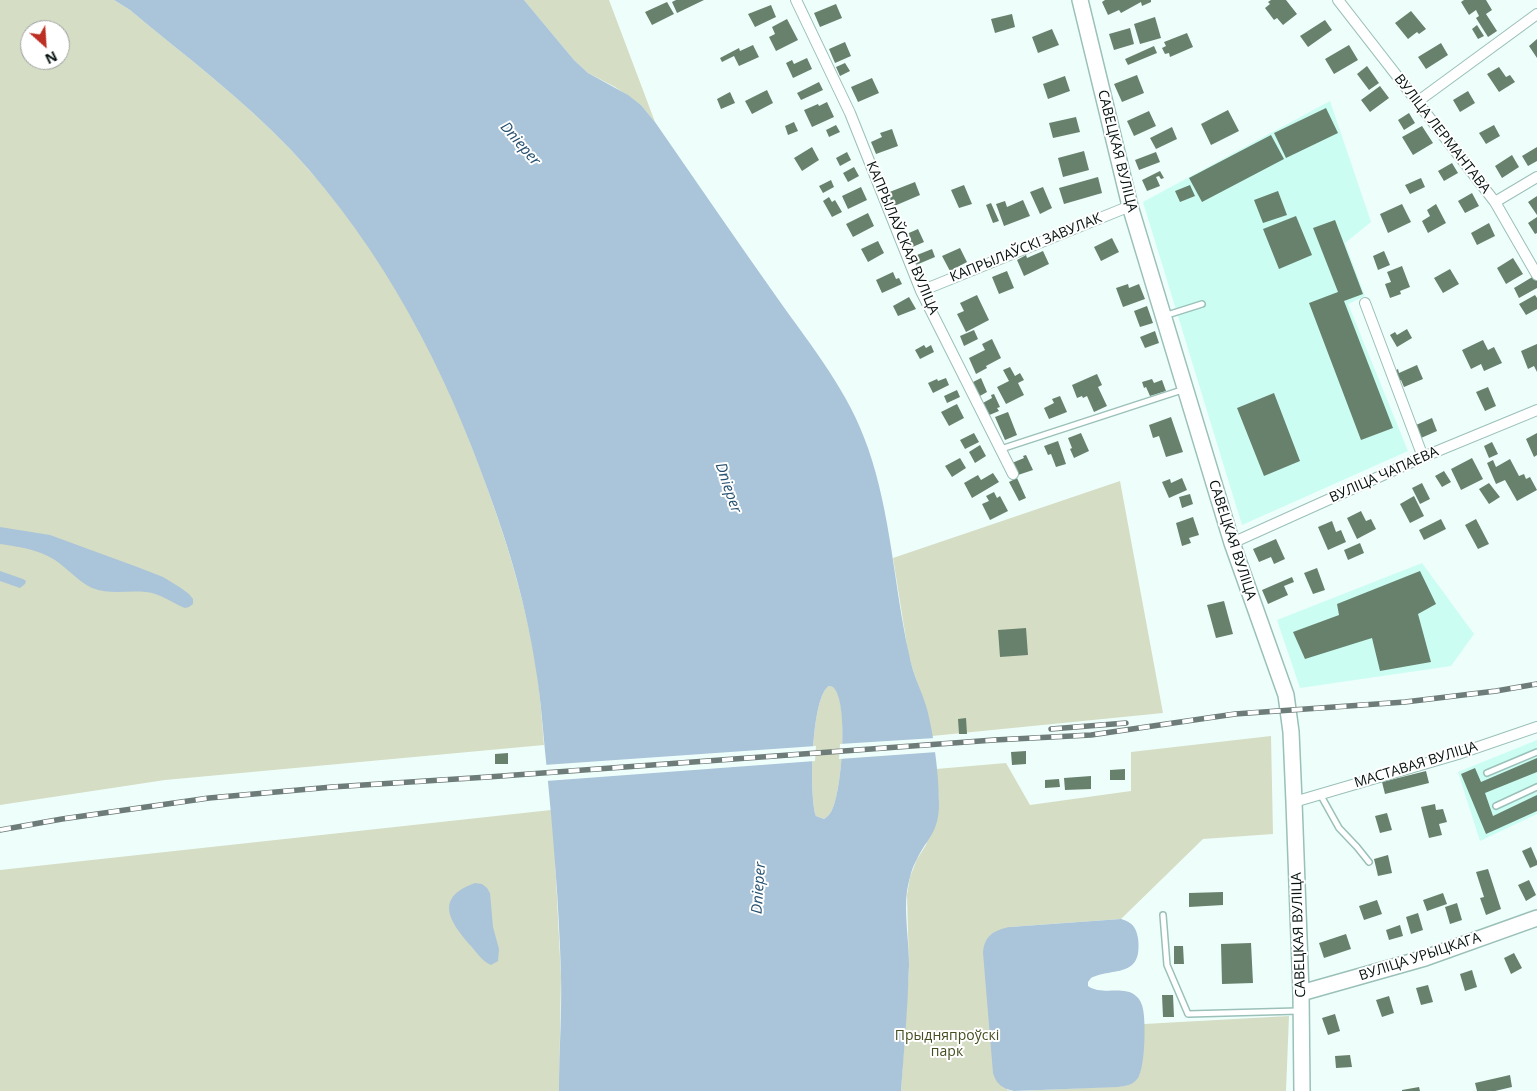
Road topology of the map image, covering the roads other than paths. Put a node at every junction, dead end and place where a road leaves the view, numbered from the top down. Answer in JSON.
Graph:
{"nodes":[{"id":1,"x":796,"y":0,"type":"edge"},
{"id":2,"x":1080,"y":0,"type":"edge"},
{"id":3,"x":1338,"y":0,"type":"edge"},
{"id":4,"x":1537,"y":14,"type":"edge"},
{"id":5,"x":1418,"y":102,"type":"junction"},
{"id":6,"x":1537,"y":177,"type":"edge"},
{"id":7,"x":1496,"y":202,"type":"junction"},
{"id":8,"x":1130,"y":206,"type":"junction"},
{"id":9,"x":1537,"y":275,"type":"edge"},
{"id":10,"x":922,"y":290,"type":"junction"},
{"id":11,"x":1365,"y":303,"type":"dead end"},
{"id":12,"x":1202,"y":304,"type":"dead end"},
{"id":13,"x":1163,"y":316,"type":"junction"},
{"id":14,"x":1185,"y":389,"type":"junction"},
{"id":15,"x":1537,"y":410,"type":"edge"},
{"id":16,"x":1001,"y":449,"type":"junction"},
{"id":17,"x":1423,"y":457,"type":"junction"},
{"id":18,"x":1013,"y":474,"type":"dead end"},
{"id":19,"x":1232,"y":543,"type":"junction"},
{"id":20,"x":1537,"y":727,"type":"edge"},
{"id":21,"x":1537,"y":752,"type":"edge"},
{"id":22,"x":1487,"y":772,"type":"dead end"},
{"id":23,"x":1537,"y":787,"type":"edge"},
{"id":24,"x":1320,"y":794,"type":"junction"},
{"id":25,"x":1294,"y":802,"type":"junction"},
{"id":26,"x":1496,"y":806,"type":"dead end"},
{"id":27,"x":1369,"y":862,"type":"dead end"},
{"id":28,"x":1163,"y":916,"type":"dead end"},
{"id":29,"x":1537,"y":918,"type":"edge"},
{"id":30,"x":1302,"y":993,"type":"junction"},
{"id":31,"x":1301,"y":1011,"type":"junction"},
{"id":32,"x":1302,"y":1091,"type":"edge"}],
"edges":[{"from":1,"to":10,"type":"street","name":"КАПРЫЛАЎСКАЯ ВУЛІЦА"},
{"from":2,"to":8,"type":"main road","name":"САВЕЦКАЯ ВУЛІЦА"},
{"from":3,"to":5,"type":"street","name":"ВУЛІЦА ЛЕРМАНТАВА"},
{"from":4,"to":5,"type":"street"},
{"from":5,"to":7,"type":"street","name":"ВУЛІЦА ЛЕРМАНТАВА"},
{"from":6,"to":7,"type":"street"},
{"from":7,"to":9,"type":"street","name":"ВУЛІЦА ЛЕРМАНТАВА"},
{"from":8,"to":10,"type":"street","name":"КАПРЫЛАЎСКІ ЗАВУЛАК"},
{"from":8,"to":13,"type":"main road","name":"САВЕЦКАЯ ВУЛІЦА"},
{"from":10,"to":16,"type":"street","name":"КАПРЫЛАЎСКАЯ ВУЛІЦА"},
{"from":11,"to":17,"type":"street"},
{"from":12,"to":13,"type":"lane"},
{"from":13,"to":14,"type":"main road","name":"САВЕЦКАЯ ВУЛІЦА"},
{"from":14,"to":16,"type":"lane"},
{"from":14,"to":19,"type":"main road","name":"САВЕЦКАЯ ВУЛІЦА"},
{"from":15,"to":17,"type":"street","name":"ВУЛІЦА ЧАПАЕВА"},
{"from":16,"to":18,"type":"street","name":"КАПРЫЛАЎСКАЯ ВУЛІЦА"},
{"from":17,"to":19,"type":"street","name":"ВУЛІЦА ЧАПАЕВА"},
{"from":19,"to":25,"type":"main road","name":"САВЕЦКАЯ ВУЛІЦА"},
{"from":20,"to":24,"type":"street","name":"МАСТАВАЯ ВУЛІЦА"},
{"from":21,"to":22,"type":"lane"},
{"from":23,"to":26,"type":"lane"},
{"from":24,"to":25,"type":"street","name":"МАСТАВАЯ ВУЛІЦА"},
{"from":24,"to":27,"type":"lane"},
{"from":25,"to":30,"type":"main road","name":"САВЕЦКАЯ ВУЛІЦА"},
{"from":28,"to":31,"type":"lane"},
{"from":29,"to":30,"type":"main road","name":"ВУЛІЦА УРЫЦКАГА"},
{"from":30,"to":31,"type":"main road","name":"САВЕЦКАЯ ВУЛІЦА"},
{"from":31,"to":32,"type":"main road","name":"САВЕЦКАЯ ВУЛІЦА"}]}
